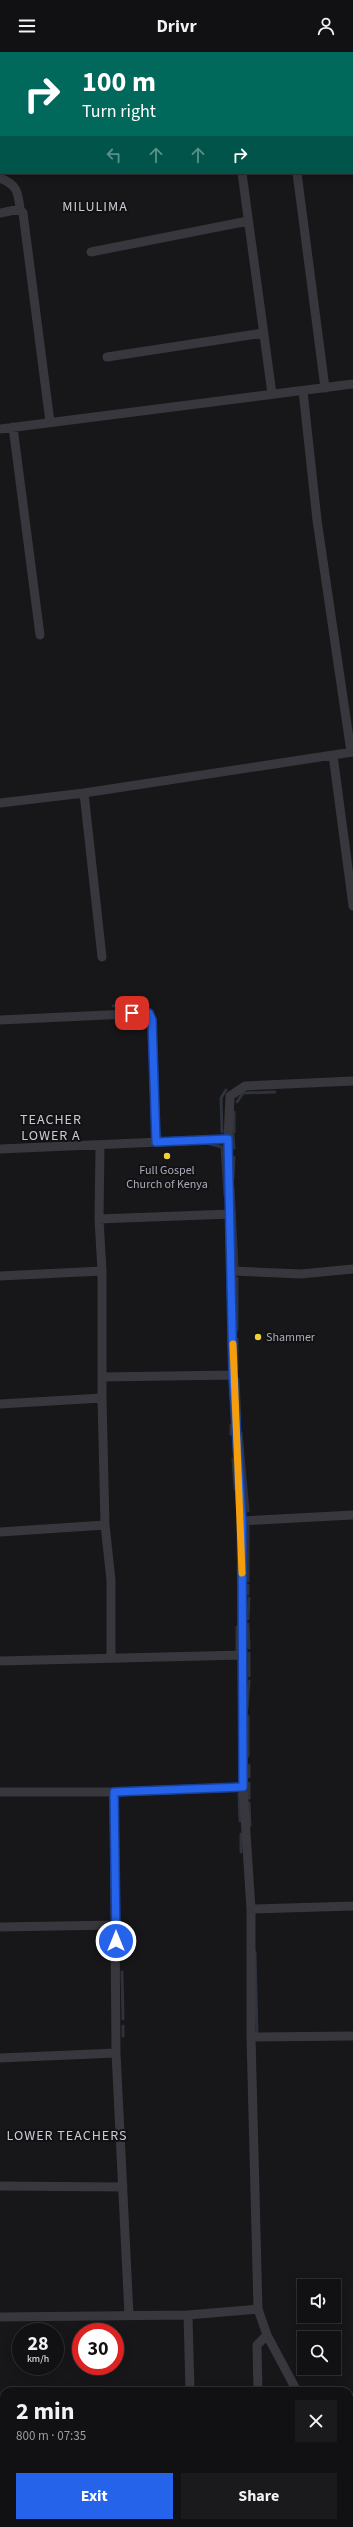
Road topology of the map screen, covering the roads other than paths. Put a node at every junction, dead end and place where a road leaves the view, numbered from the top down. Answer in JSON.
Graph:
{"nodes":[{"id":1,"x":242,"y":174,"type":"edge"},
{"id":2,"x":297,"y":174,"type":"edge"},
{"id":3,"x":0,"y":178,"type":"edge"},
{"id":4,"x":20,"y":209,"type":"junction"},
{"id":5,"x":0,"y":213,"type":"edge"},
{"id":6,"x":248,"y":221,"type":"junction"},
{"id":7,"x":91,"y":252,"type":"dead end"},
{"id":8,"x":263,"y":333,"type":"junction"},
{"id":9,"x":107,"y":358,"type":"dead end"},
{"id":10,"x":353,"y":384,"type":"edge"},
{"id":11,"x":325,"y":388,"type":"junction"},
{"id":12,"x":303,"y":391,"type":"junction"},
{"id":13,"x":272,"y":394,"type":"junction"},
{"id":14,"x":50,"y":422,"type":"junction"},
{"id":15,"x":13,"y":427,"type":"junction"},
{"id":16,"x":0,"y":429,"type":"edge"},
{"id":17,"x":40,"y":635,"type":"dead end"},
{"id":18,"x":352,"y":752,"type":"edge"},
{"id":19,"x":333,"y":755,"type":"junction"},
{"id":20,"x":84,"y":793,"type":"junction"},
{"id":21,"x":0,"y":803,"type":"edge"},
{"id":22,"x":353,"y":906,"type":"edge"},
{"id":23,"x":102,"y":957,"type":"dead end"},
{"id":24,"x":0,"y":1020,"type":"edge"},
{"id":25,"x":353,"y":1081,"type":"edge"},
{"id":26,"x":228,"y":1139,"type":"junction"},
{"id":27,"x":156,"y":1142,"type":"junction"},
{"id":28,"x":100,"y":1146,"type":"junction"},
{"id":29,"x":0,"y":1149,"type":"edge"},
{"id":30,"x":231,"y":1214,"type":"junction"},
{"id":31,"x":99,"y":1219,"type":"junction"},
{"id":32,"x":353,"y":1269,"type":"edge"},
{"id":33,"x":102,"y":1271,"type":"junction"},
{"id":34,"x":232,"y":1271,"type":"junction"},
{"id":35,"x":0,"y":1276,"type":"edge"},
{"id":36,"x":233,"y":1375,"type":"junction"},
{"id":37,"x":103,"y":1376,"type":"junction"},
{"id":38,"x":102,"y":1398,"type":"junction"},
{"id":39,"x":0,"y":1404,"type":"edge"},
{"id":40,"x":353,"y":1515,"type":"edge"},
{"id":41,"x":242,"y":1522,"type":"junction"},
{"id":42,"x":105,"y":1525,"type":"junction"},
{"id":43,"x":0,"y":1532,"type":"edge"},
{"id":44,"x":243,"y":1655,"type":"junction"},
{"id":45,"x":111,"y":1657,"type":"junction"},
{"id":46,"x":0,"y":1661,"type":"edge"},
{"id":47,"x":243,"y":1787,"type":"junction"},
{"id":48,"x":0,"y":1792,"type":"edge"},
{"id":49,"x":114,"y":1792,"type":"junction"},
{"id":50,"x":353,"y":1906,"type":"edge"},
{"id":51,"x":251,"y":1909,"type":"junction"},
{"id":52,"x":116,"y":1925,"type":"junction"},
{"id":53,"x":0,"y":1927,"type":"edge"},
{"id":54,"x":353,"y":2036,"type":"edge"},
{"id":55,"x":251,"y":2037,"type":"junction"},
{"id":56,"x":116,"y":2052,"type":"junction"},
{"id":57,"x":0,"y":2058,"type":"edge"},
{"id":58,"x":0,"y":2186,"type":"edge"},
{"id":59,"x":123,"y":2187,"type":"junction"},
{"id":60,"x":258,"y":2309,"type":"junction"},
{"id":61,"x":129,"y":2315,"type":"junction"},
{"id":62,"x":188,"y":2315,"type":"junction"},
{"id":63,"x":0,"y":2317,"type":"edge"},
{"id":64,"x":267,"y":2335,"type":"junction"},
{"id":65,"x":190,"y":2387,"type":"edge"},
{"id":66,"x":258,"y":2387,"type":"edge"},
{"id":67,"x":295,"y":2387,"type":"edge"}],
"edges":[{"from":1,"to":6,"type":"street"},
{"from":2,"to":11,"type":"street"},
{"from":3,"to":4,"type":"street"},
{"from":4,"to":5,"type":"street"},
{"from":4,"to":14,"type":"street"},
{"from":6,"to":7,"type":"street"},
{"from":6,"to":8,"type":"street"},
{"from":8,"to":9,"type":"street"},
{"from":8,"to":13,"type":"street"},
{"from":10,"to":11,"type":"street"},
{"from":11,"to":12,"type":"street"},
{"from":12,"to":13,"type":"street"},
{"from":12,"to":18,"type":"street"},
{"from":13,"to":14,"type":"street"},
{"from":14,"to":15,"type":"street"},
{"from":15,"to":16,"type":"street"},
{"from":15,"to":17,"type":"street"},
{"from":18,"to":19,"type":"street"},
{"from":19,"to":20,"type":"street"},
{"from":19,"to":22,"type":"street"},
{"from":20,"to":21,"type":"street"},
{"from":20,"to":23,"type":"street"},
{"from":24,"to":27,"type":"street"},
{"from":25,"to":26,"type":"street"},
{"from":26,"to":27,"type":"street"},
{"from":26,"to":30,"type":"street"},
{"from":27,"to":28,"type":"street"},
{"from":28,"to":29,"type":"street"},
{"from":28,"to":31,"type":"street"},
{"from":30,"to":31,"type":"street"},
{"from":30,"to":34,"type":"street"},
{"from":31,"to":33,"type":"street"},
{"from":32,"to":34,"type":"street"},
{"from":33,"to":35,"type":"street"},
{"from":33,"to":37,"type":"street"},
{"from":34,"to":36,"type":"street"},
{"from":36,"to":37,"type":"street"},
{"from":36,"to":41,"type":"street"},
{"from":37,"to":38,"type":"street"},
{"from":38,"to":39,"type":"street"},
{"from":38,"to":42,"type":"street"},
{"from":40,"to":41,"type":"street"},
{"from":41,"to":44,"type":"street"},
{"from":42,"to":43,"type":"street"},
{"from":42,"to":45,"type":"street"},
{"from":44,"to":45,"type":"street"},
{"from":44,"to":47,"type":"street"},
{"from":45,"to":46,"type":"street"},
{"from":47,"to":49,"type":"street"},
{"from":47,"to":51,"type":"street"},
{"from":48,"to":49,"type":"street"},
{"from":49,"to":52,"type":"street"},
{"from":50,"to":51,"type":"street"},
{"from":51,"to":55,"type":"street"},
{"from":52,"to":53,"type":"street"},
{"from":52,"to":56,"type":"street"},
{"from":54,"to":55,"type":"street"},
{"from":55,"to":60,"type":"street"},
{"from":56,"to":57,"type":"street"},
{"from":56,"to":59,"type":"street"},
{"from":58,"to":59,"type":"street"},
{"from":59,"to":61,"type":"street"},
{"from":60,"to":62,"type":"street"},
{"from":60,"to":64,"type":"street"},
{"from":61,"to":62,"type":"street"},
{"from":61,"to":63,"type":"street"},
{"from":62,"to":65,"type":"street"},
{"from":64,"to":66,"type":"street"},
{"from":64,"to":67,"type":"street"}]}
